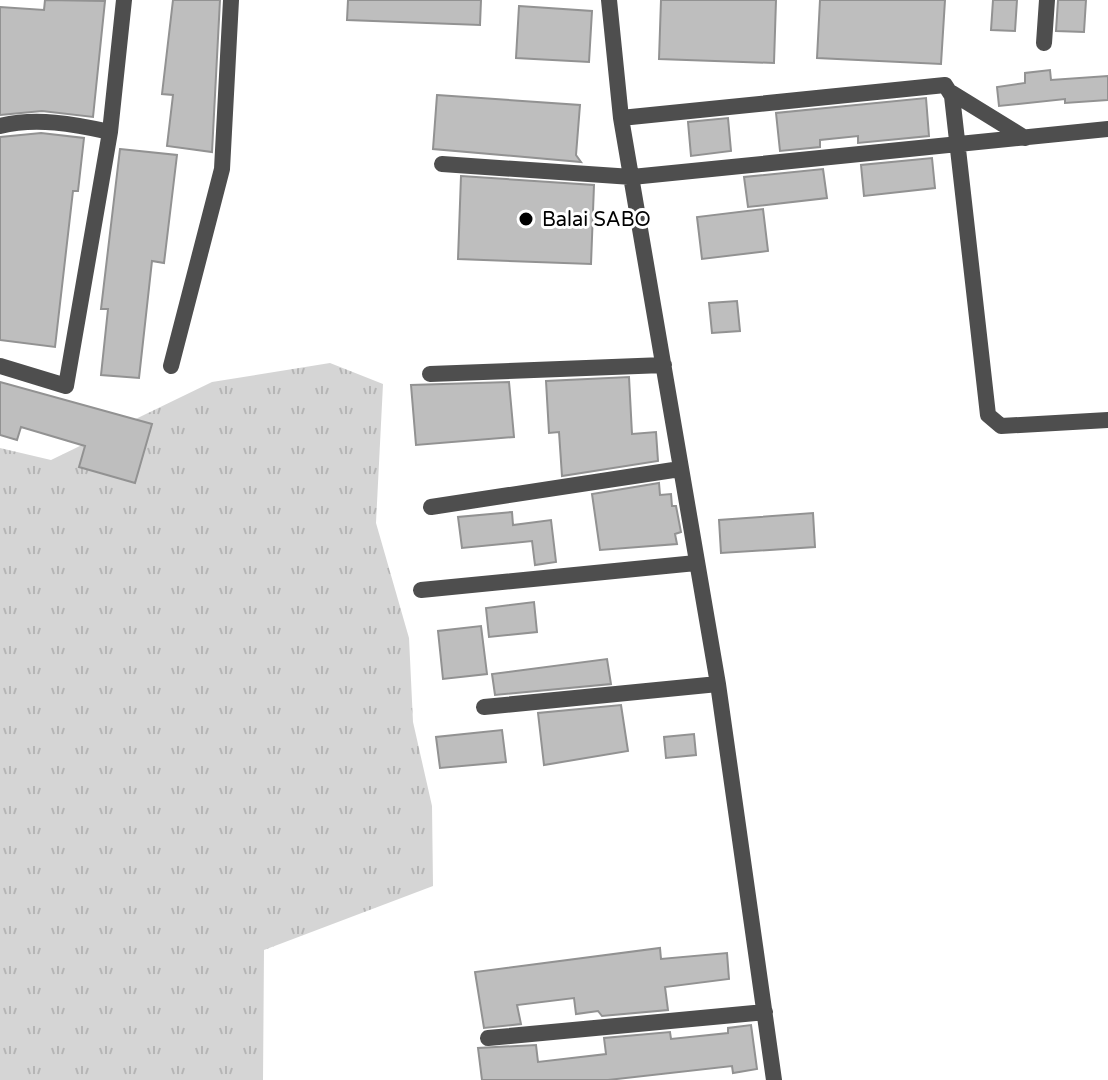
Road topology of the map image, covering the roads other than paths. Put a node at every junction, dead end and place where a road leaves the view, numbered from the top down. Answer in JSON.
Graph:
{"nodes":[{"id":1,"x":124,"y":0,"type":"edge"},
{"id":2,"x":231,"y":0,"type":"edge"},
{"id":3,"x":609,"y":0,"type":"edge"},
{"id":4,"x":1047,"y":0,"type":"edge"},
{"id":5,"x":1044,"y":43,"type":"dead end"},
{"id":6,"x":952,"y":93,"type":"junction"},
{"id":7,"x":621,"y":118,"type":"junction"},
{"id":8,"x":0,"y":126,"type":"edge"},
{"id":9,"x":1108,"y":129,"type":"edge"},
{"id":10,"x":110,"y":132,"type":"junction"},
{"id":11,"x":1025,"y":138,"type":"junction"},
{"id":12,"x":957,"y":145,"type":"junction"},
{"id":13,"x":442,"y":164,"type":"dead end"},
{"id":14,"x":632,"y":177,"type":"junction"},
{"id":15,"x":664,"y":365,"type":"junction"},
{"id":16,"x":0,"y":366,"type":"edge"},
{"id":17,"x":171,"y":366,"type":"dead end"},
{"id":18,"x":430,"y":374,"type":"dead end"},
{"id":19,"x":1108,"y":420,"type":"edge"},
{"id":20,"x":680,"y":469,"type":"junction"},
{"id":21,"x":431,"y":507,"type":"dead end"},
{"id":22,"x":696,"y":563,"type":"junction"},
{"id":23,"x":421,"y":590,"type":"dead end"},
{"id":24,"x":718,"y":684,"type":"junction"},
{"id":25,"x":484,"y":707,"type":"dead end"},
{"id":26,"x":765,"y":1012,"type":"junction"},
{"id":27,"x":488,"y":1038,"type":"dead end"},
{"id":28,"x":774,"y":1080,"type":"edge"}],
"edges":[{"from":1,"to":10,"type":"street"},
{"from":2,"to":17,"type":"street"},
{"from":3,"to":7,"type":"street"},
{"from":4,"to":5,"type":"street"},
{"from":6,"to":7,"type":"street"},
{"from":6,"to":11,"type":"street"},
{"from":6,"to":12,"type":"street"},
{"from":7,"to":14,"type":"street"},
{"from":8,"to":10,"type":"street"},
{"from":9,"to":11,"type":"street"},
{"from":10,"to":16,"type":"street"},
{"from":11,"to":12,"type":"street"},
{"from":12,"to":14,"type":"street"},
{"from":12,"to":19,"type":"street"},
{"from":13,"to":14,"type":"street"},
{"from":14,"to":15,"type":"street"},
{"from":15,"to":18,"type":"street"},
{"from":15,"to":20,"type":"street"},
{"from":20,"to":21,"type":"street"},
{"from":20,"to":22,"type":"street"},
{"from":22,"to":23,"type":"street"},
{"from":22,"to":24,"type":"street"},
{"from":24,"to":25,"type":"street"},
{"from":24,"to":26,"type":"street"},
{"from":26,"to":27,"type":"street"},
{"from":26,"to":28,"type":"street"}]}
